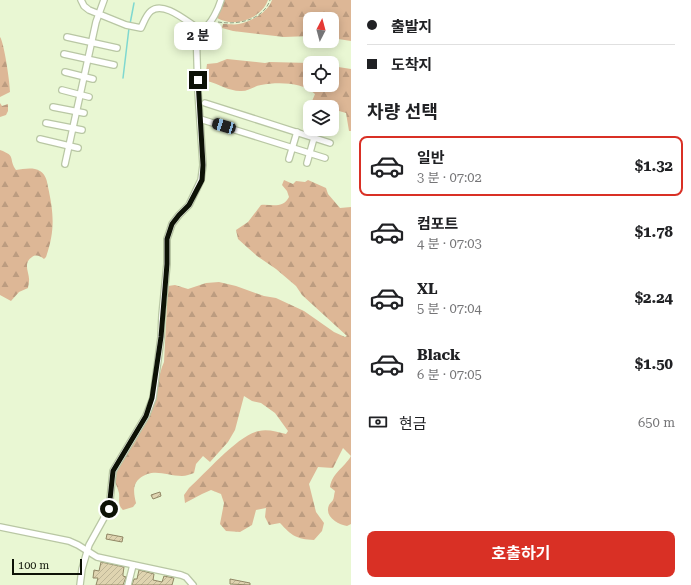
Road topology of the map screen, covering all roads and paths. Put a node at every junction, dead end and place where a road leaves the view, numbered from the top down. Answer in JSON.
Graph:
{"nodes":[{"id":1,"x":81,"y":0,"type":"edge"},
{"id":2,"x":104,"y":0,"type":"edge"},
{"id":3,"x":221,"y":0,"type":"edge"},
{"id":4,"x":270,"y":0,"type":"edge"},
{"id":5,"x":98,"y":14,"type":"junction"},
{"id":6,"x":211,"y":20,"type":"junction"},
{"id":7,"x":196,"y":27,"type":"junction"},
{"id":8,"x":67,"y":37,"type":"dead end"},
{"id":9,"x":91,"y":42,"type":"junction"},
{"id":10,"x":117,"y":48,"type":"dead end"},
{"id":11,"x":64,"y":54,"type":"dead end"},
{"id":12,"x":88,"y":59,"type":"junction"},
{"id":13,"x":114,"y":65,"type":"dead end"},
{"id":14,"x":65,"y":72,"type":"dead end"},
{"id":15,"x":84,"y":77,"type":"junction"},
{"id":16,"x":93,"y":79,"type":"dead end"},
{"id":17,"x":62,"y":90,"type":"dead end"},
{"id":18,"x":80,"y":94,"type":"junction"},
{"id":19,"x":89,"y":97,"type":"dead end"},
{"id":20,"x":205,"y":103,"type":"dead end"},
{"id":21,"x":54,"y":107,"type":"dead end"},
{"id":22,"x":76,"y":111,"type":"junction"},
{"id":23,"x":84,"y":113,"type":"dead end"},
{"id":24,"x":200,"y":119,"type":"junction"},
{"id":25,"x":46,"y":123,"type":"dead end"},
{"id":26,"x":72,"y":128,"type":"junction"},
{"id":27,"x":82,"y":130,"type":"dead end"},
{"id":28,"x":297,"y":132,"type":"junction"},
{"id":29,"x":314,"y":138,"type":"junction"},
{"id":30,"x":40,"y":139,"type":"dead end"},
{"id":31,"x":330,"y":143,"type":"dead end"},
{"id":32,"x":68,"y":146,"type":"junction"},
{"id":33,"x":78,"y":148,"type":"dead end"},
{"id":34,"x":292,"y":148,"type":"junction"},
{"id":35,"x":310,"y":153,"type":"junction"},
{"id":36,"x":325,"y":158,"type":"dead end"},
{"id":37,"x":289,"y":159,"type":"dead end"},
{"id":38,"x":307,"y":163,"type":"dead end"},
{"id":39,"x":65,"y":164,"type":"dead end"},
{"id":40,"x":0,"y":526,"type":"edge"},
{"id":41,"x":86,"y":551,"type":"junction"},
{"id":42,"x":132,"y":565,"type":"junction"},
{"id":43,"x":80,"y":585,"type":"edge"},
{"id":44,"x":128,"y":585,"type":"edge"},
{"id":45,"x":193,"y":585,"type":"edge"}],
"edges":[{"from":1,"to":5,"type":"street"},
{"from":2,"to":5,"type":"street"},
{"from":3,"to":6,"type":"street"},
{"from":4,"to":6,"type":"path"},
{"from":5,"to":7,"type":"street"},
{"from":5,"to":9,"type":"street"},
{"from":6,"to":7,"type":"street"},
{"from":7,"to":24,"type":"street"},
{"from":8,"to":9,"type":"street"},
{"from":9,"to":10,"type":"street"},
{"from":9,"to":12,"type":"street"},
{"from":11,"to":12,"type":"street"},
{"from":12,"to":13,"type":"street"},
{"from":12,"to":15,"type":"street"},
{"from":14,"to":15,"type":"street"},
{"from":15,"to":16,"type":"street"},
{"from":15,"to":18,"type":"street"},
{"from":17,"to":18,"type":"street"},
{"from":18,"to":19,"type":"street"},
{"from":18,"to":22,"type":"street"},
{"from":20,"to":28,"type":"street"},
{"from":21,"to":22,"type":"street"},
{"from":22,"to":23,"type":"street"},
{"from":22,"to":26,"type":"street"},
{"from":24,"to":34,"type":"street"},
{"from":24,"to":41,"type":"street"},
{"from":25,"to":26,"type":"street"},
{"from":26,"to":27,"type":"street"},
{"from":26,"to":32,"type":"street"},
{"from":28,"to":29,"type":"street"},
{"from":28,"to":34,"type":"street"},
{"from":29,"to":31,"type":"street"},
{"from":29,"to":35,"type":"street"},
{"from":30,"to":32,"type":"street"},
{"from":32,"to":33,"type":"street"},
{"from":32,"to":39,"type":"street"},
{"from":34,"to":35,"type":"street"},
{"from":34,"to":37,"type":"street"},
{"from":35,"to":36,"type":"street"},
{"from":35,"to":38,"type":"street"},
{"from":40,"to":41,"type":"street"},
{"from":41,"to":42,"type":"street"},
{"from":41,"to":43,"type":"street"},
{"from":42,"to":44,"type":"street"},
{"from":42,"to":45,"type":"street"}]}
